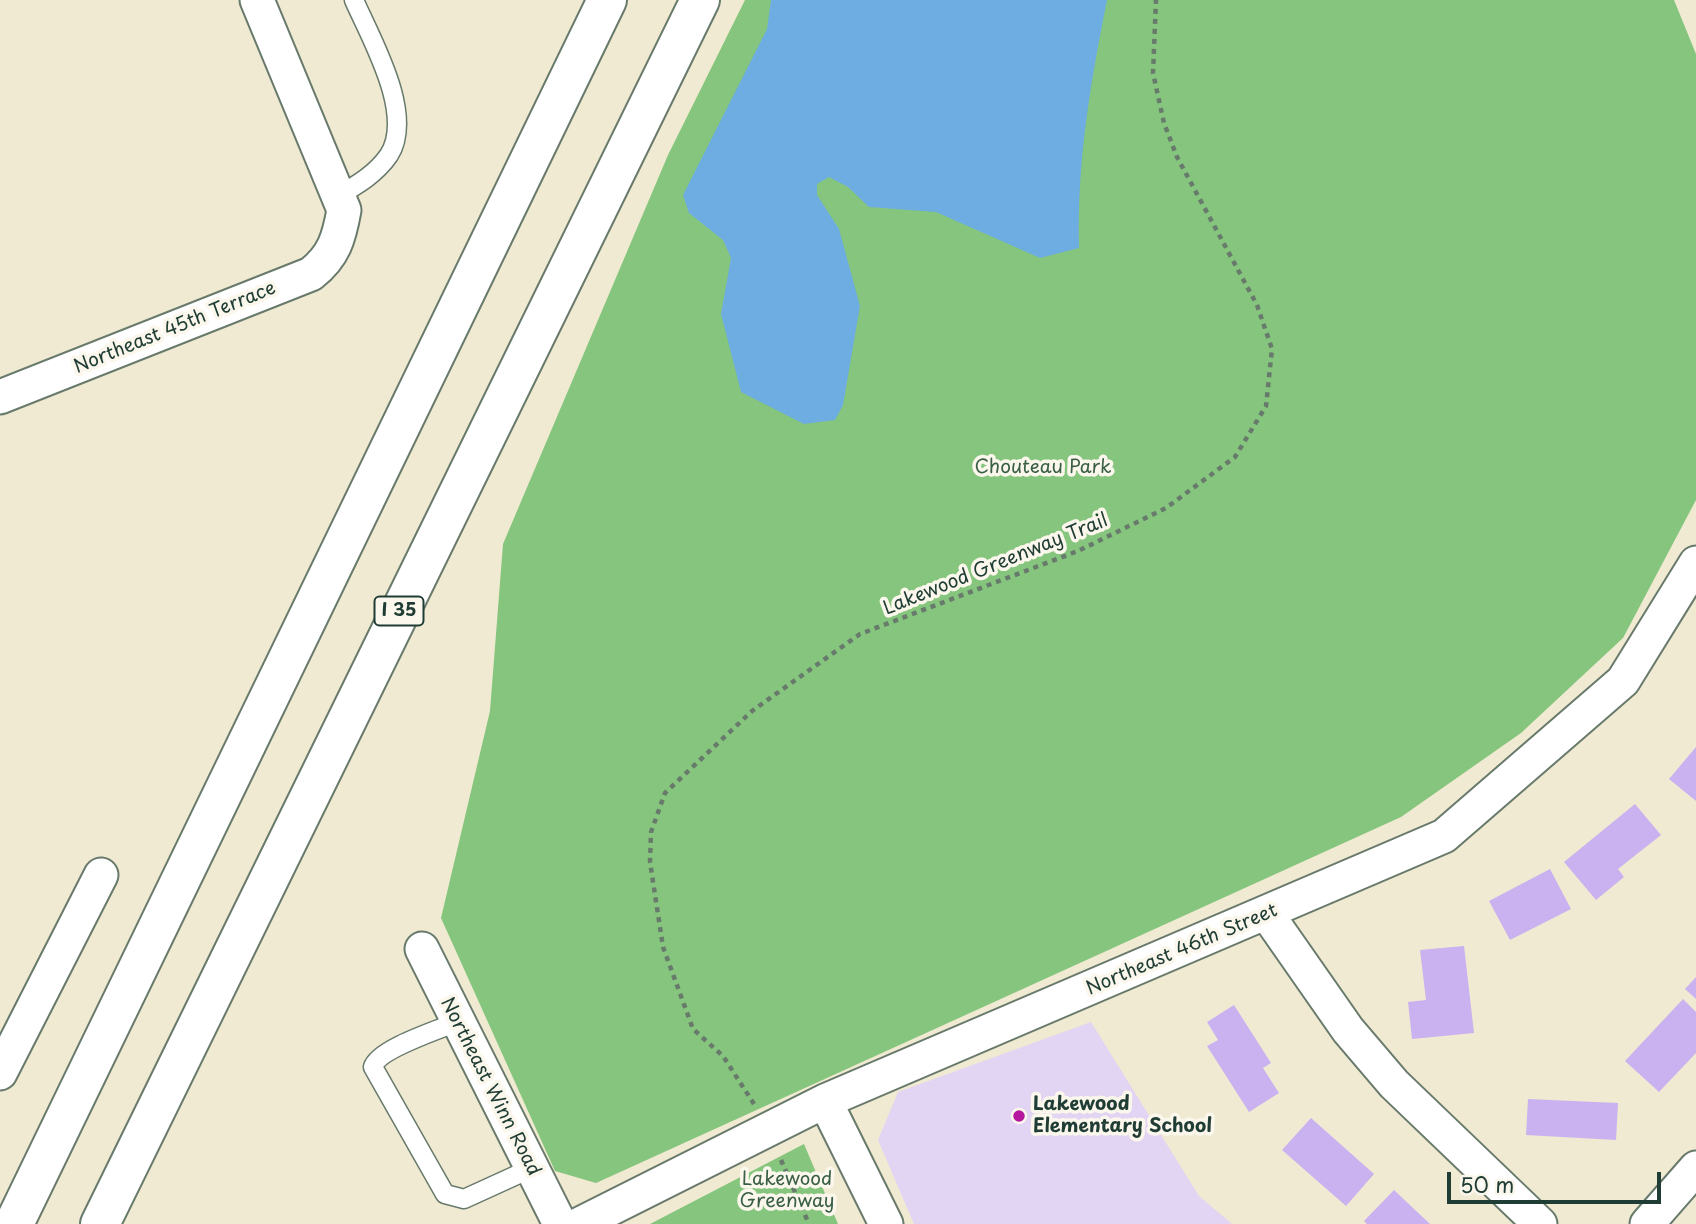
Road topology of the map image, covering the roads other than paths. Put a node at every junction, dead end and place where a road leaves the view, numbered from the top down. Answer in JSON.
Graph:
{"nodes":[{"id":1,"x":257,"y":0,"type":"edge"},
{"id":2,"x":354,"y":0,"type":"edge"},
{"id":3,"x":607,"y":0,"type":"edge"},
{"id":4,"x":701,"y":0,"type":"edge"},
{"id":5,"x":338,"y":196,"type":"junction"},
{"id":6,"x":0,"y":397,"type":"edge"},
{"id":7,"x":1696,"y":563,"type":"edge"},
{"id":8,"x":101,"y":875,"type":"dead end"},
{"id":9,"x":1267,"y":914,"type":"junction"},
{"id":10,"x":422,"y":949,"type":"dead end"},
{"id":11,"x":457,"y":1021,"type":"junction"},
{"id":12,"x":0,"y":1073,"type":"edge"},
{"id":13,"x":825,"y":1101,"type":"junction"},
{"id":14,"x":532,"y":1168,"type":"junction"},
{"id":15,"x":1696,"y":1168,"type":"edge"},
{"id":16,"x":14,"y":1224,"type":"edge"},
{"id":17,"x":100,"y":1224,"type":"edge"},
{"id":18,"x":560,"y":1224,"type":"edge"},
{"id":19,"x":580,"y":1224,"type":"edge"},
{"id":20,"x":886,"y":1224,"type":"edge"},
{"id":21,"x":1540,"y":1224,"type":"edge"},
{"id":22,"x":1647,"y":1224,"type":"edge"}],
"edges":[{"from":1,"to":5,"type":"street"},
{"from":2,"to":5,"type":"lane"},
{"from":3,"to":16,"type":"highway"},
{"from":4,"to":17,"type":"highway","number":"I 35"},
{"from":5,"to":6,"type":"street","name":"Northeast 45th Terrace"},
{"from":7,"to":9,"type":"street","name":"Northeast 46th Street"},
{"from":8,"to":12,"type":"street"},
{"from":9,"to":13,"type":"street","name":"Northeast 46th Street"},
{"from":9,"to":21,"type":"street"},
{"from":10,"to":11,"type":"street","name":"Northeast Winn Road"},
{"from":11,"to":14,"type":"street","name":"Northeast Winn Road"},
{"from":11,"to":14,"type":"lane"},
{"from":13,"to":19,"type":"street","name":"Northeast 46th Street"},
{"from":13,"to":20,"type":"street"},
{"from":14,"to":18,"type":"street","name":"Northeast Winn Road"},
{"from":15,"to":22,"type":"street"}]}
